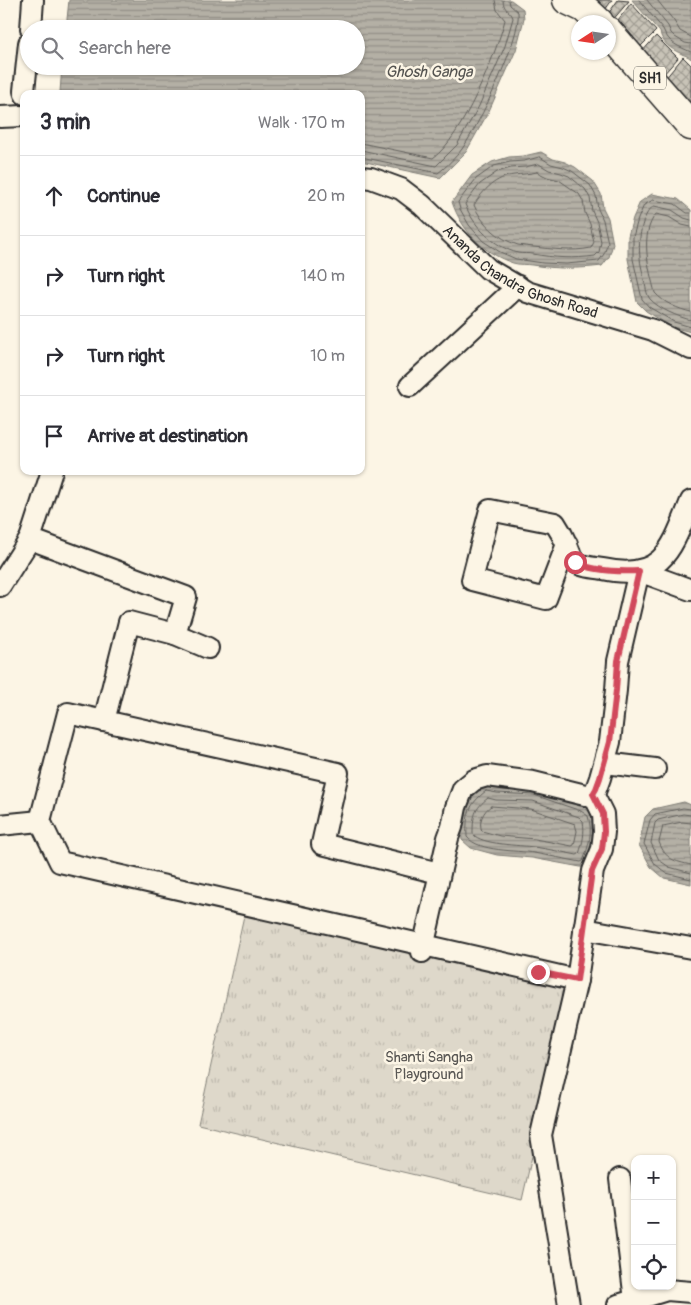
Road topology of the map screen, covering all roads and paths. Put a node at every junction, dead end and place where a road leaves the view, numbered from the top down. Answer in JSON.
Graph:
{"nodes":[{"id":1,"x":33,"y":0,"type":"edge"},
{"id":2,"x":568,"y":0,"type":"edge"},
{"id":3,"x":592,"y":15,"type":"edge"},
{"id":4,"x":31,"y":20,"type":"edge"},
{"id":5,"x":616,"y":40,"type":"edge"},
{"id":6,"x":26,"y":75,"type":"edge"},
{"id":7,"x":24,"y":90,"type":"edge"},
{"id":8,"x":20,"y":116,"type":"edge"},
{"id":9,"x":0,"y":117,"type":"edge"},
{"id":10,"x":691,"y":126,"type":"edge"},
{"id":11,"x":365,"y":177,"type":"edge"},
{"id":12,"x":518,"y":286,"type":"junction"},
{"id":13,"x":691,"y":349,"type":"edge"},
{"id":14,"x":410,"y":386,"type":"dead end"},
{"id":15,"x":51,"y":475,"type":"edge"},
{"id":16,"x":691,"y":501,"type":"edge"},
{"id":17,"x":30,"y":539,"type":"junction"},
{"id":18,"x":567,"y":544,"type":"junction"},
{"id":19,"x":639,"y":571,"type":"junction"},
{"id":20,"x":0,"y":586,"type":"edge"},
{"id":21,"x":691,"y":590,"type":"edge"},
{"id":22,"x":175,"y":634,"type":"junction"},
{"id":23,"x":208,"y":648,"type":"dead end"},
{"id":24,"x":104,"y":721,"type":"junction"},
{"id":25,"x":605,"y":763,"type":"junction"},
{"id":26,"x":655,"y":769,"type":"dead end"},
{"id":27,"x":593,"y":794,"type":"junction"},
{"id":28,"x":40,"y":822,"type":"junction"},
{"id":29,"x":0,"y":825,"type":"edge"},
{"id":30,"x":439,"y":873,"type":"junction"},
{"id":31,"x":584,"y":929,"type":"junction"},
{"id":32,"x":423,"y":948,"type":"junction"},
{"id":33,"x":691,"y":948,"type":"edge"},
{"id":34,"x":577,"y":980,"type":"junction"},
{"id":35,"x":620,"y":1179,"type":"dead end"},
{"id":36,"x":691,"y":1292,"type":"edge"},
{"id":37,"x":626,"y":1303,"type":"edge"},
{"id":38,"x":569,"y":1305,"type":"edge"}],
"edges":[{"from":1,"to":4,"type":"street"},
{"from":2,"to":3,"type":"main road"},
{"from":5,"to":10,"type":"main road","number":"SH1"},
{"from":6,"to":7,"type":"street"},
{"from":8,"to":9,"type":"street"},
{"from":11,"to":12,"type":"street","name":"Ananda Chandra Ghosh Road"},
{"from":12,"to":13,"type":"street","name":"Ananda Chandra Ghosh Road"},
{"from":12,"to":14,"type":"street"},
{"from":15,"to":17,"type":"street"},
{"from":16,"to":19,"type":"street"},
{"from":17,"to":20,"type":"street"},
{"from":17,"to":22,"type":"street"},
{"from":18,"to":18,"type":"street"},
{"from":18,"to":19,"type":"street"},
{"from":19,"to":21,"type":"street"},
{"from":19,"to":25,"type":"street"},
{"from":22,"to":23,"type":"street"},
{"from":22,"to":24,"type":"street"},
{"from":24,"to":28,"type":"street"},
{"from":24,"to":30,"type":"street"},
{"from":25,"to":26,"type":"street"},
{"from":25,"to":27,"type":"street"},
{"from":27,"to":30,"type":"street"},
{"from":27,"to":31,"type":"street"},
{"from":28,"to":29,"type":"street"},
{"from":28,"to":32,"type":"street"},
{"from":30,"to":32,"type":"street"},
{"from":31,"to":33,"type":"street"},
{"from":31,"to":34,"type":"street"},
{"from":32,"to":34,"type":"street"},
{"from":34,"to":38,"type":"street"},
{"from":35,"to":37,"type":"street"},
{"from":36,"to":37,"type":"street"}]}
